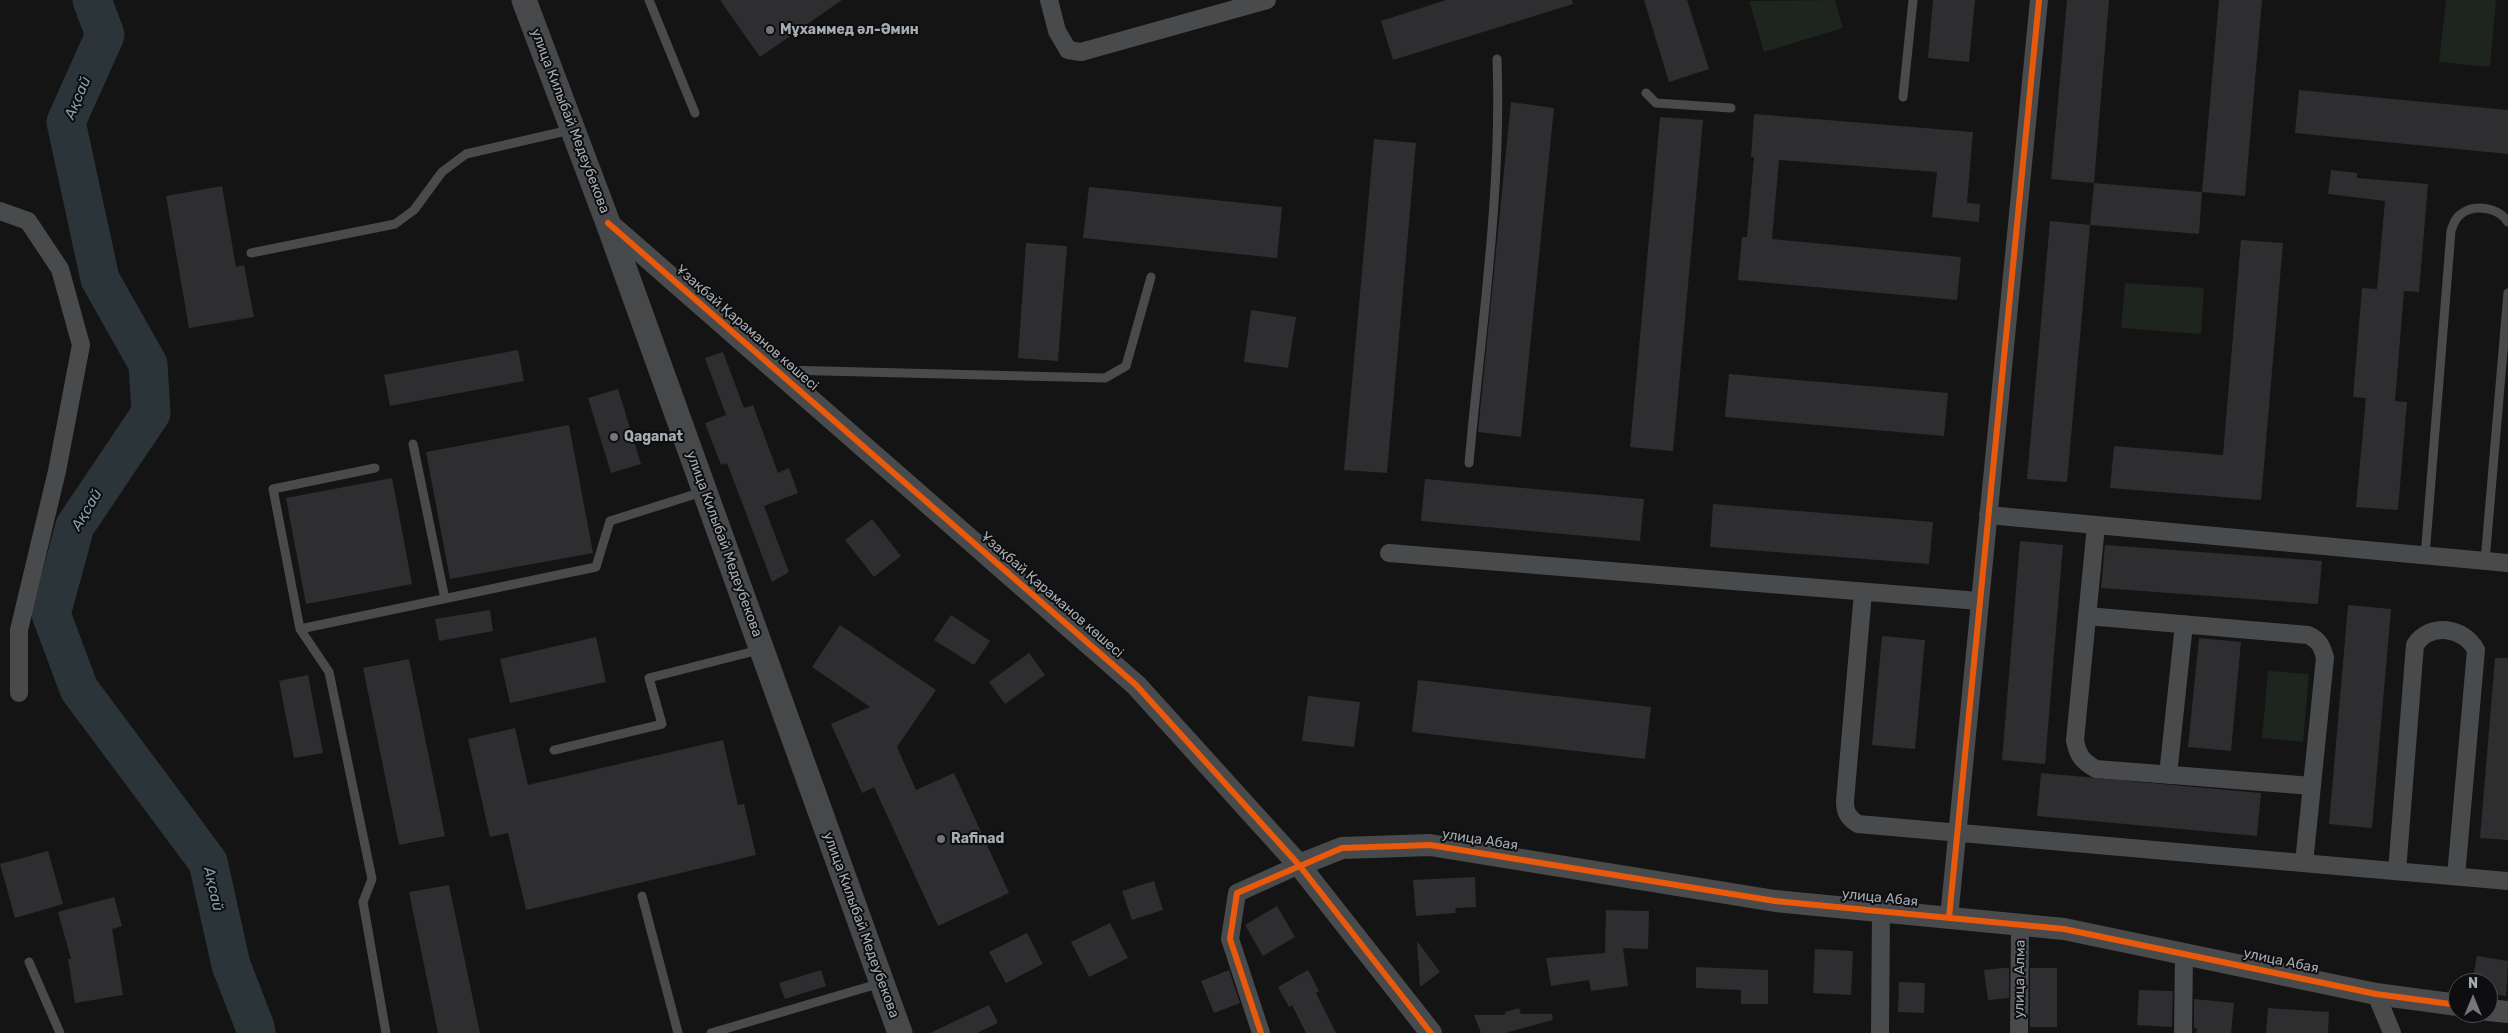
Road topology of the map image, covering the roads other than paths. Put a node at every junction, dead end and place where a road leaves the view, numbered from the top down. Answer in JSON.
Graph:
{"nodes":[{"id":1,"x":524,"y":0,"type":"edge"},
{"id":2,"x":649,"y":0,"type":"edge"},
{"id":3,"x":1049,"y":0,"type":"edge"},
{"id":4,"x":1267,"y":0,"type":"edge"},
{"id":5,"x":1913,"y":0,"type":"edge"},
{"id":6,"x":2039,"y":0,"type":"edge"},
{"id":7,"x":1497,"y":58,"type":"dead end"},
{"id":8,"x":1646,"y":93,"type":"dead end"},
{"id":9,"x":1903,"y":97,"type":"dead end"},
{"id":10,"x":1731,"y":108,"type":"dead end"},
{"id":11,"x":695,"y":113,"type":"dead end"},
{"id":12,"x":573,"y":129,"type":"junction"},
{"id":13,"x":0,"y":211,"type":"edge"},
{"id":14,"x":2508,"y":222,"type":"edge"},
{"id":15,"x":608,"y":223,"type":"junction"},
{"id":16,"x":251,"y":253,"type":"dead end"},
{"id":17,"x":1150,"y":277,"type":"dead end"},
{"id":18,"x":2508,"y":293,"type":"edge"},
{"id":19,"x":775,"y":370,"type":"junction"},
{"id":20,"x":413,"y":444,"type":"dead end"},
{"id":21,"x":1469,"y":463,"type":"dead end"},
{"id":22,"x":375,"y":468,"type":"dead end"},
{"id":23,"x":705,"y":491,"type":"junction"},
{"id":24,"x":1988,"y":516,"type":"junction"},
{"id":25,"x":2096,"y":526,"type":"junction"},
{"id":26,"x":1389,"y":553,"type":"dead end"},
{"id":27,"x":2425,"y":556,"type":"junction"},
{"id":28,"x":2485,"y":561,"type":"junction"},
{"id":29,"x":2508,"y":563,"type":"edge"},
{"id":30,"x":1863,"y":592,"type":"junction"},
{"id":31,"x":445,"y":599,"type":"junction"},
{"id":32,"x":1979,"y":601,"type":"junction"},
{"id":33,"x":2087,"y":616,"type":"junction"},
{"id":34,"x":2184,"y":624,"type":"junction"},
{"id":35,"x":300,"y":629,"type":"junction"},
{"id":36,"x":762,"y":650,"type":"junction"},
{"id":37,"x":19,"y":693,"type":"dead end"},
{"id":38,"x":554,"y":750,"type":"dead end"},
{"id":39,"x":2168,"y":775,"type":"junction"},
{"id":40,"x":2312,"y":786,"type":"junction"},
{"id":41,"x":1956,"y":832,"type":"junction"},
{"id":42,"x":2304,"y":863,"type":"junction"},
{"id":43,"x":1299,"y":865,"type":"junction"},
{"id":44,"x":2397,"y":871,"type":"junction"},
{"id":45,"x":2456,"y":876,"type":"junction"},
{"id":46,"x":2508,"y":880,"type":"edge"},
{"id":47,"x":642,"y":896,"type":"dead end"},
{"id":48,"x":1881,"y":911,"type":"junction"},
{"id":49,"x":1948,"y":918,"type":"junction"},
{"id":50,"x":2020,"y":925,"type":"junction"},
{"id":51,"x":2184,"y":954,"type":"junction"},
{"id":52,"x":29,"y":962,"type":"dead end"},
{"id":53,"x":882,"y":983,"type":"junction"},
{"id":54,"x":2376,"y":994,"type":"junction"},
{"id":55,"x":2448,"y":1004,"type":"edge"},
{"id":56,"x":60,"y":1033,"type":"edge"},
{"id":57,"x":386,"y":1033,"type":"edge"},
{"id":58,"x":678,"y":1033,"type":"edge"},
{"id":59,"x":711,"y":1033,"type":"edge"},
{"id":60,"x":900,"y":1033,"type":"edge"},
{"id":61,"x":1261,"y":1033,"type":"edge"},
{"id":62,"x":1431,"y":1033,"type":"edge"},
{"id":63,"x":1880,"y":1033,"type":"edge"},
{"id":64,"x":2019,"y":1033,"type":"edge"},
{"id":65,"x":2183,"y":1033,"type":"edge"},
{"id":66,"x":2392,"y":1033,"type":"edge"}],
"edges":[{"from":1,"to":12,"type":"main road","name":"улица Килыбай Медеубекова"},
{"from":2,"to":11,"type":"lane"},
{"from":3,"to":4,"type":"street"},
{"from":5,"to":9,"type":"lane"},
{"from":6,"to":24,"type":"street"},
{"from":7,"to":21,"type":"lane"},
{"from":8,"to":10,"type":"lane"},
{"from":12,"to":15,"type":"main road","name":"улица Килыбай Медеубекова"},
{"from":12,"to":16,"type":"lane"},
{"from":13,"to":37,"type":"street"},
{"from":14,"to":27,"type":"lane"},
{"from":15,"to":19,"type":"street","name":"Ұзақбай Қараманов көшесі"},
{"from":15,"to":23,"type":"main road","name":"улица Килыбай Медеубекова"},
{"from":17,"to":19,"type":"lane"},
{"from":18,"to":28,"type":"lane"},
{"from":19,"to":43,"type":"street","name":"Ұзақбай Қараманов көшесі"},
{"from":20,"to":31,"type":"lane"},
{"from":22,"to":35,"type":"lane"},
{"from":23,"to":31,"type":"lane"},
{"from":23,"to":36,"type":"main road","name":"улица Килыбай Медеубекова"},
{"from":24,"to":25,"type":"street"},
{"from":24,"to":32,"type":"street"},
{"from":25,"to":27,"type":"street"},
{"from":25,"to":33,"type":"street"},
{"from":26,"to":30,"type":"street"},
{"from":27,"to":28,"type":"street"},
{"from":28,"to":29,"type":"street"},
{"from":30,"to":32,"type":"street"},
{"from":30,"to":41,"type":"street"},
{"from":31,"to":35,"type":"lane"},
{"from":32,"to":41,"type":"street"},
{"from":33,"to":34,"type":"street"},
{"from":33,"to":39,"type":"street"},
{"from":34,"to":39,"type":"street"},
{"from":34,"to":40,"type":"street"},
{"from":35,"to":57,"type":"lane"},
{"from":36,"to":38,"type":"lane"},
{"from":36,"to":53,"type":"main road","name":"улица Килыбай Медеубекова"},
{"from":39,"to":40,"type":"street"},
{"from":40,"to":42,"type":"street"},
{"from":41,"to":42,"type":"street"},
{"from":41,"to":49,"type":"street"},
{"from":42,"to":44,"type":"street"},
{"from":43,"to":48,"type":"street","name":"улица Абая"},
{"from":43,"to":61,"type":"street"},
{"from":43,"to":62,"type":"street","name":"Ұзақбай Қараманов көшесі"},
{"from":44,"to":45,"type":"street"},
{"from":44,"to":45,"type":"street"},
{"from":45,"to":46,"type":"street"},
{"from":47,"to":58,"type":"lane"},
{"from":48,"to":49,"type":"street","name":"улица Абая"},
{"from":48,"to":63,"type":"street"},
{"from":49,"to":50,"type":"street","name":"улица Абая"},
{"from":50,"to":51,"type":"street","name":"улица Абая"},
{"from":50,"to":64,"type":"street","name":"улица Алма"},
{"from":51,"to":54,"type":"street","name":"улица Абая"},
{"from":51,"to":65,"type":"street"},
{"from":52,"to":56,"type":"lane"},
{"from":53,"to":59,"type":"lane"},
{"from":53,"to":60,"type":"main road","name":"улица Килыбай Медеубекова"},
{"from":54,"to":55,"type":"street","name":"улица Абая"},
{"from":54,"to":66,"type":"street"}]}
